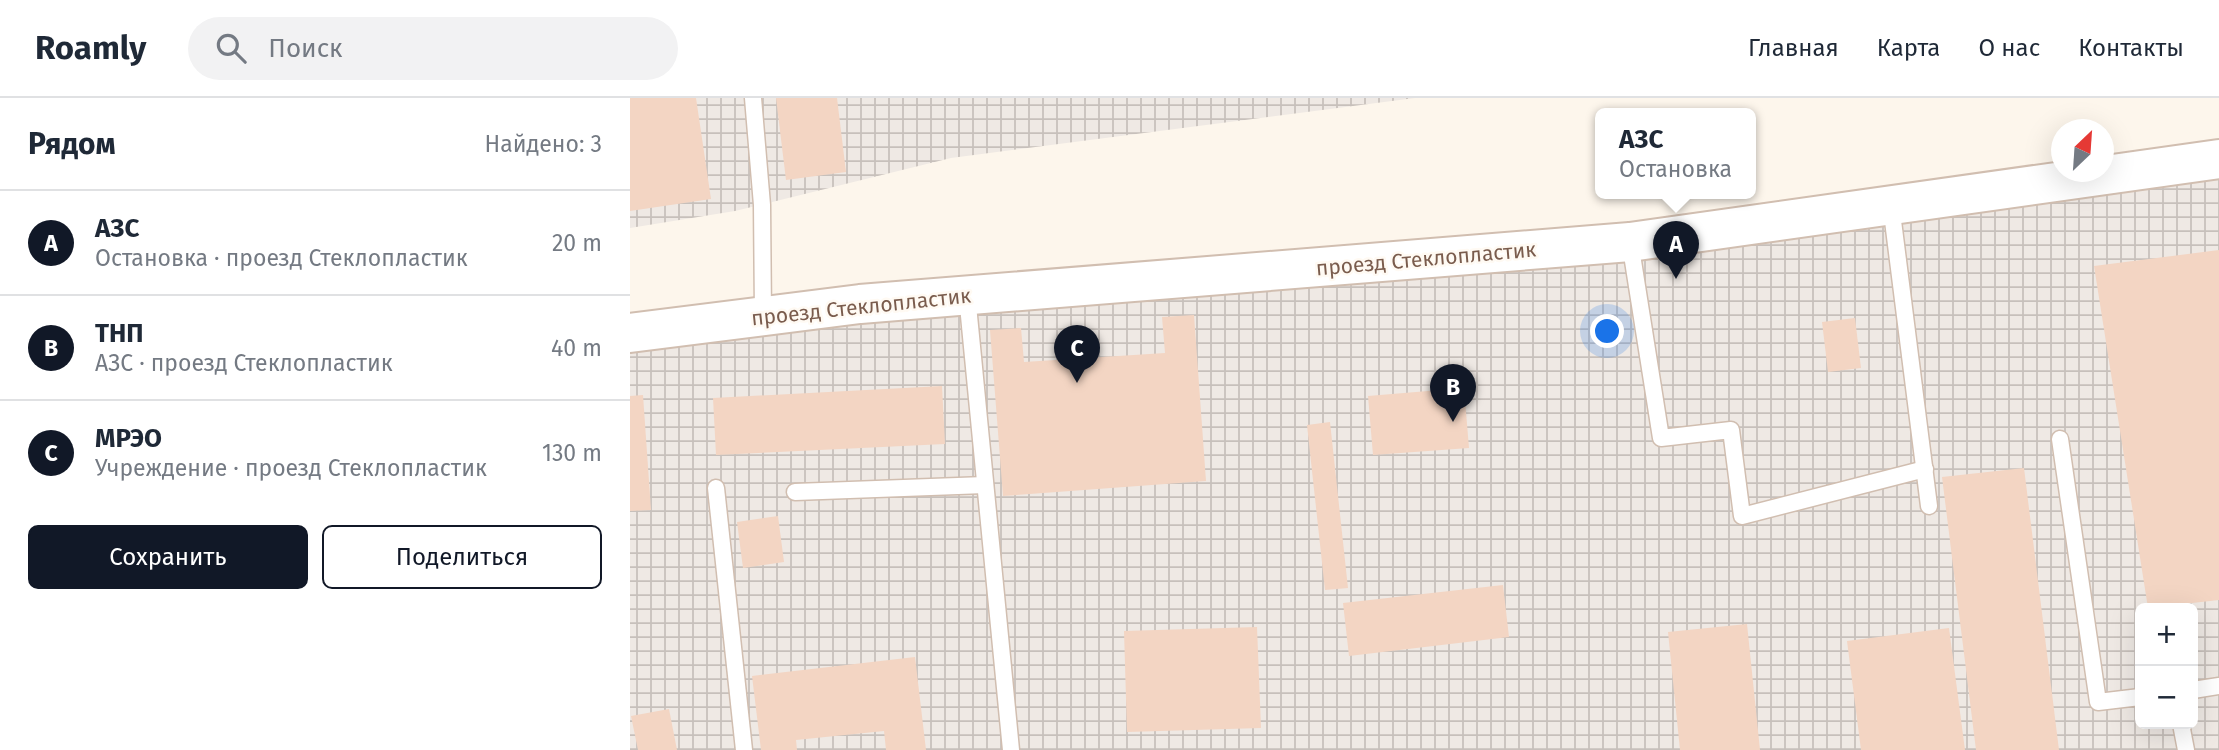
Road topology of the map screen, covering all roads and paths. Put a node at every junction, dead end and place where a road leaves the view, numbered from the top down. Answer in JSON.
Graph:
{"nodes":[{"id":1,"x":753,"y":98,"type":"edge"},
{"id":2,"x":2219,"y":159,"type":"edge"},
{"id":3,"x":1891,"y":205,"type":"junction"},
{"id":4,"x":1630,"y":242,"type":"junction"},
{"id":5,"x":967,"y":295,"type":"junction"},
{"id":6,"x":763,"y":316,"type":"junction"},
{"id":7,"x":630,"y":333,"type":"edge"},
{"id":8,"x":2060,"y":439,"type":"dead end"},
{"id":9,"x":1925,"y":469,"type":"junction"},
{"id":10,"x":985,"y":485,"type":"junction"},
{"id":11,"x":716,"y":488,"type":"dead end"},
{"id":12,"x":795,"y":492,"type":"dead end"},
{"id":13,"x":1930,"y":506,"type":"dead end"},
{"id":14,"x":2219,"y":686,"type":"edge"},
{"id":15,"x":2198,"y":689,"type":"edge"},
{"id":16,"x":2135,"y":698,"type":"edge"},
{"id":17,"x":2182,"y":729,"type":"edge"},
{"id":18,"x":744,"y":750,"type":"edge"},
{"id":19,"x":1011,"y":750,"type":"edge"},
{"id":20,"x":2186,"y":750,"type":"edge"}],
"edges":[{"from":1,"to":6,"type":"lane"},
{"from":2,"to":3,"type":"street","name":"проезд Стеклопластик"},
{"from":3,"to":4,"type":"street","name":"проезд Стеклопластик"},
{"from":3,"to":9,"type":"lane"},
{"from":4,"to":5,"type":"street","name":"проезд Стеклопластик"},
{"from":4,"to":9,"type":"lane"},
{"from":5,"to":6,"type":"street","name":"проезд Стеклопластик"},
{"from":5,"to":10,"type":"lane"},
{"from":6,"to":7,"type":"street","name":"проезд Стеклопластик"},
{"from":8,"to":16,"type":"lane"},
{"from":9,"to":13,"type":"lane"},
{"from":10,"to":12,"type":"lane"},
{"from":10,"to":19,"type":"lane"},
{"from":11,"to":18,"type":"lane"},
{"from":14,"to":15,"type":"lane"},
{"from":17,"to":20,"type":"lane"}]}
